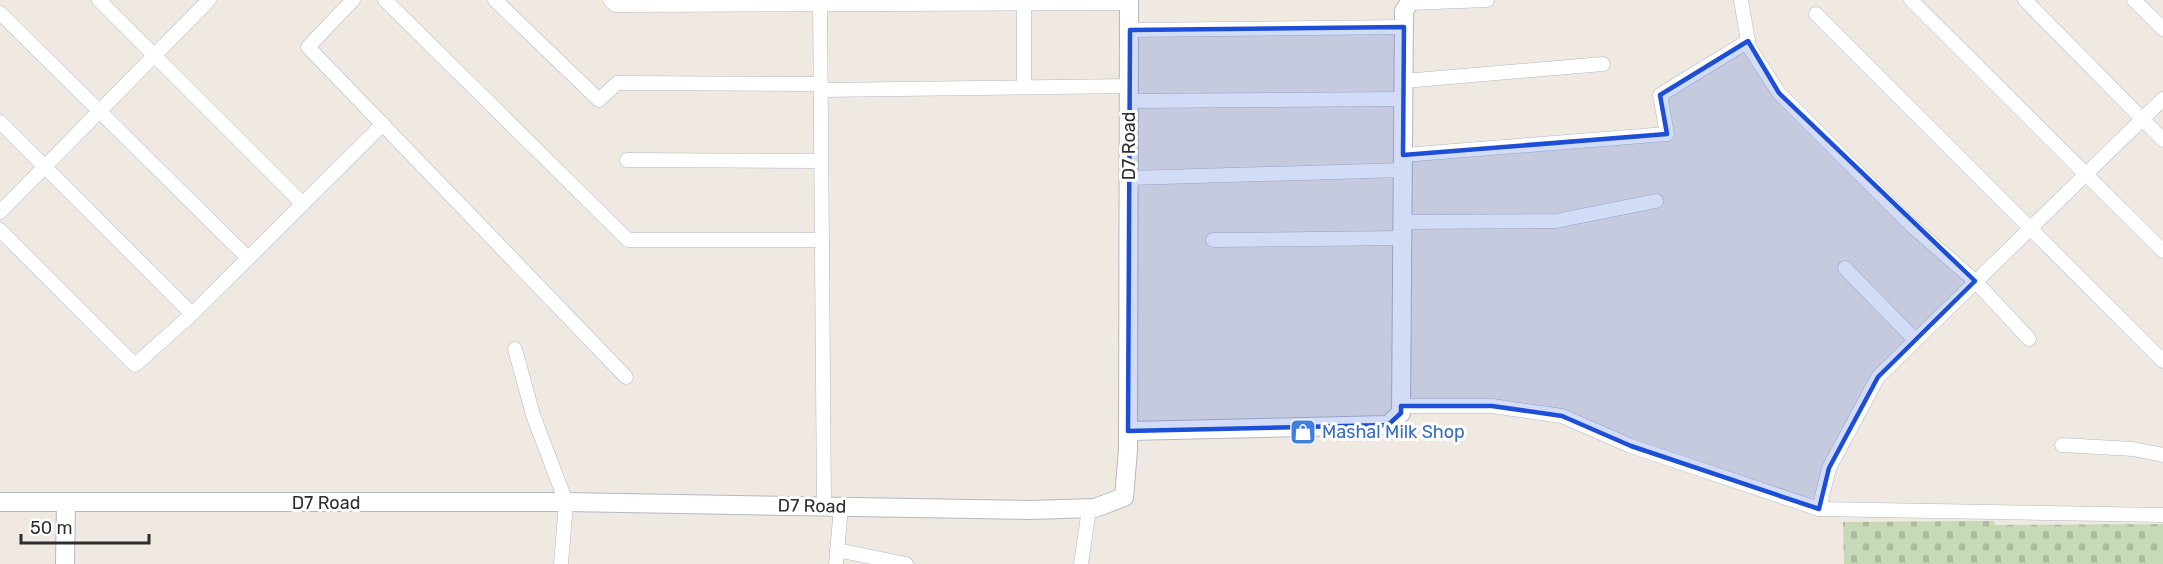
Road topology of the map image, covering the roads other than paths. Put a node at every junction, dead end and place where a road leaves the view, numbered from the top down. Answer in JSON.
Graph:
{"nodes":[{"id":1,"x":99,"y":0,"type":"edge"},
{"id":2,"x":209,"y":0,"type":"edge"},
{"id":3,"x":385,"y":0,"type":"edge"},
{"id":4,"x":495,"y":0,"type":"edge"},
{"id":5,"x":610,"y":0,"type":"edge"},
{"id":6,"x":1487,"y":0,"type":"edge"},
{"id":7,"x":1741,"y":0,"type":"edge"},
{"id":8,"x":1911,"y":0,"type":"edge"},
{"id":9,"x":2025,"y":0,"type":"edge"},
{"id":10,"x":2134,"y":0,"type":"edge"},
{"id":11,"x":350,"y":1,"type":"edge"},
{"id":12,"x":1129,"y":1,"type":"edge"},
{"id":13,"x":820,"y":2,"type":"edge"},
{"id":14,"x":1024,"y":2,"type":"edge"},
{"id":15,"x":1410,"y":2,"type":"edge"},
{"id":16,"x":0,"y":13,"type":"edge"},
{"id":17,"x":1816,"y":14,"type":"dead end"},
{"id":18,"x":1404,"y":27,"type":"junction"},
{"id":19,"x":2163,"y":29,"type":"edge"},
{"id":20,"x":1130,"y":30,"type":"junction"},
{"id":21,"x":1748,"y":41,"type":"junction"},
{"id":22,"x":155,"y":55,"type":"junction"},
{"id":23,"x":1603,"y":64,"type":"dead end"},
{"id":24,"x":821,"y":87,"type":"junction"},
{"id":25,"x":1024,"y":87,"type":"junction"},
{"id":26,"x":1404,"y":90,"type":"junction"},
{"id":27,"x":1130,"y":93,"type":"junction"},
{"id":28,"x":2163,"y":99,"type":"edge"},
{"id":29,"x":101,"y":110,"type":"junction"},
{"id":30,"x":2142,"y":119,"type":"junction"},
{"id":31,"x":0,"y":122,"type":"edge"},
{"id":32,"x":383,"y":124,"type":"junction"},
{"id":33,"x":2163,"y":140,"type":"edge"},
{"id":34,"x":627,"y":160,"type":"dead end"},
{"id":35,"x":821,"y":160,"type":"junction"},
{"id":36,"x":1403,"y":162,"type":"junction"},
{"id":37,"x":45,"y":166,"type":"junction"},
{"id":38,"x":2086,"y":174,"type":"junction"},
{"id":39,"x":1129,"y":178,"type":"junction"},
{"id":40,"x":1656,"y":201,"type":"dead end"},
{"id":41,"x":303,"y":204,"type":"junction"},
{"id":42,"x":0,"y":212,"type":"edge"},
{"id":43,"x":2030,"y":228,"type":"junction"},
{"id":44,"x":0,"y":230,"type":"edge"},
{"id":45,"x":1402,"y":230,"type":"junction"},
{"id":46,"x":822,"y":240,"type":"junction"},
{"id":47,"x":1212,"y":240,"type":"dead end"},
{"id":48,"x":2163,"y":251,"type":"edge"},
{"id":49,"x":248,"y":258,"type":"junction"},
{"id":50,"x":1845,"y":268,"type":"dead end"},
{"id":51,"x":1975,"y":281,"type":"junction"},
{"id":52,"x":192,"y":314,"type":"junction"},
{"id":53,"x":2029,"y":339,"type":"dead end"},
{"id":54,"x":1915,"y":340,"type":"junction"},
{"id":55,"x":515,"y":349,"type":"dead end"},
{"id":56,"x":2163,"y":361,"type":"edge"},
{"id":57,"x":626,"y":377,"type":"dead end"},
{"id":58,"x":1401,"y":406,"type":"junction"},
{"id":59,"x":1128,"y":431,"type":"junction"},
{"id":60,"x":2062,"y":446,"type":"dead end"},
{"id":61,"x":2163,"y":455,"type":"edge"},
{"id":62,"x":0,"y":502,"type":"edge"},
{"id":63,"x":66,"y":502,"type":"junction"},
{"id":64,"x":566,"y":502,"type":"junction"},
{"id":65,"x":833,"y":507,"type":"junction"},
{"id":66,"x":1089,"y":508,"type":"junction"},
{"id":67,"x":1820,"y":508,"type":"junction"},
{"id":68,"x":2163,"y":515,"type":"edge"},
{"id":69,"x":837,"y":557,"type":"edge"},
{"id":70,"x":65,"y":564,"type":"edge"},
{"id":71,"x":561,"y":564,"type":"edge"},
{"id":72,"x":906,"y":564,"type":"edge"},
{"id":73,"x":1081,"y":564,"type":"edge"}],
"edges":[{"from":1,"to":22,"type":"street"},
{"from":2,"to":22,"type":"street"},
{"from":3,"to":46,"type":"street"},
{"from":4,"to":24,"type":"street"},
{"from":5,"to":13,"type":"street"},
{"from":6,"to":15,"type":"street"},
{"from":7,"to":21,"type":"street"},
{"from":8,"to":38,"type":"street"},
{"from":9,"to":30,"type":"street"},
{"from":10,"to":19,"type":"street"},
{"from":11,"to":32,"type":"street"},
{"from":12,"to":14,"type":"street"},
{"from":12,"to":20,"type":"street","name":"D7 Road"},
{"from":13,"to":14,"type":"street"},
{"from":13,"to":24,"type":"street"},
{"from":14,"to":25,"type":"street"},
{"from":15,"to":18,"type":"street"},
{"from":16,"to":29,"type":"street"},
{"from":17,"to":43,"type":"street"},
{"from":18,"to":20,"type":"street"},
{"from":18,"to":26,"type":"street"},
{"from":20,"to":27,"type":"street","name":"D7 Road"},
{"from":21,"to":36,"type":"street"},
{"from":21,"to":51,"type":"street"},
{"from":22,"to":29,"type":"street"},
{"from":22,"to":41,"type":"street"},
{"from":23,"to":26,"type":"street"},
{"from":24,"to":25,"type":"street"},
{"from":24,"to":35,"type":"street"},
{"from":25,"to":27,"type":"street"},
{"from":26,"to":27,"type":"street"},
{"from":26,"to":36,"type":"street"},
{"from":27,"to":39,"type":"street","name":"D7 Road"},
{"from":28,"to":30,"type":"street"},
{"from":29,"to":37,"type":"street"},
{"from":29,"to":49,"type":"street"},
{"from":30,"to":33,"type":"street"},
{"from":30,"to":38,"type":"street"},
{"from":31,"to":37,"type":"street"},
{"from":32,"to":41,"type":"street"},
{"from":32,"to":57,"type":"street"},
{"from":34,"to":35,"type":"street"},
{"from":35,"to":46,"type":"street"},
{"from":36,"to":39,"type":"street"},
{"from":36,"to":45,"type":"street"},
{"from":37,"to":42,"type":"street"},
{"from":37,"to":52,"type":"street"},
{"from":38,"to":43,"type":"street"},
{"from":38,"to":48,"type":"street"},
{"from":39,"to":59,"type":"street","name":"D7 Road"},
{"from":40,"to":45,"type":"street"},
{"from":41,"to":49,"type":"street"},
{"from":43,"to":51,"type":"street"},
{"from":43,"to":56,"type":"street"},
{"from":44,"to":52,"type":"street"},
{"from":45,"to":47,"type":"street"},
{"from":45,"to":58,"type":"street"},
{"from":46,"to":65,"type":"street"},
{"from":49,"to":52,"type":"street"},
{"from":50,"to":54,"type":"street"},
{"from":51,"to":53,"type":"street"},
{"from":51,"to":54,"type":"street"},
{"from":54,"to":67,"type":"street"},
{"from":55,"to":64,"type":"street"},
{"from":58,"to":59,"type":"street"},
{"from":58,"to":67,"type":"street"},
{"from":59,"to":66,"type":"street","name":"D7 Road"},
{"from":60,"to":61,"type":"street"},
{"from":62,"to":63,"type":"street","name":"D7 Road"},
{"from":63,"to":64,"type":"street","name":"D7 Road"},
{"from":63,"to":70,"type":"street"},
{"from":64,"to":65,"type":"street","name":"D7 Road"},
{"from":64,"to":71,"type":"street"},
{"from":65,"to":66,"type":"street","name":"D7 Road"},
{"from":65,"to":69,"type":"street"},
{"from":66,"to":73,"type":"street"},
{"from":67,"to":68,"type":"street"},
{"from":69,"to":72,"type":"street"}]}
